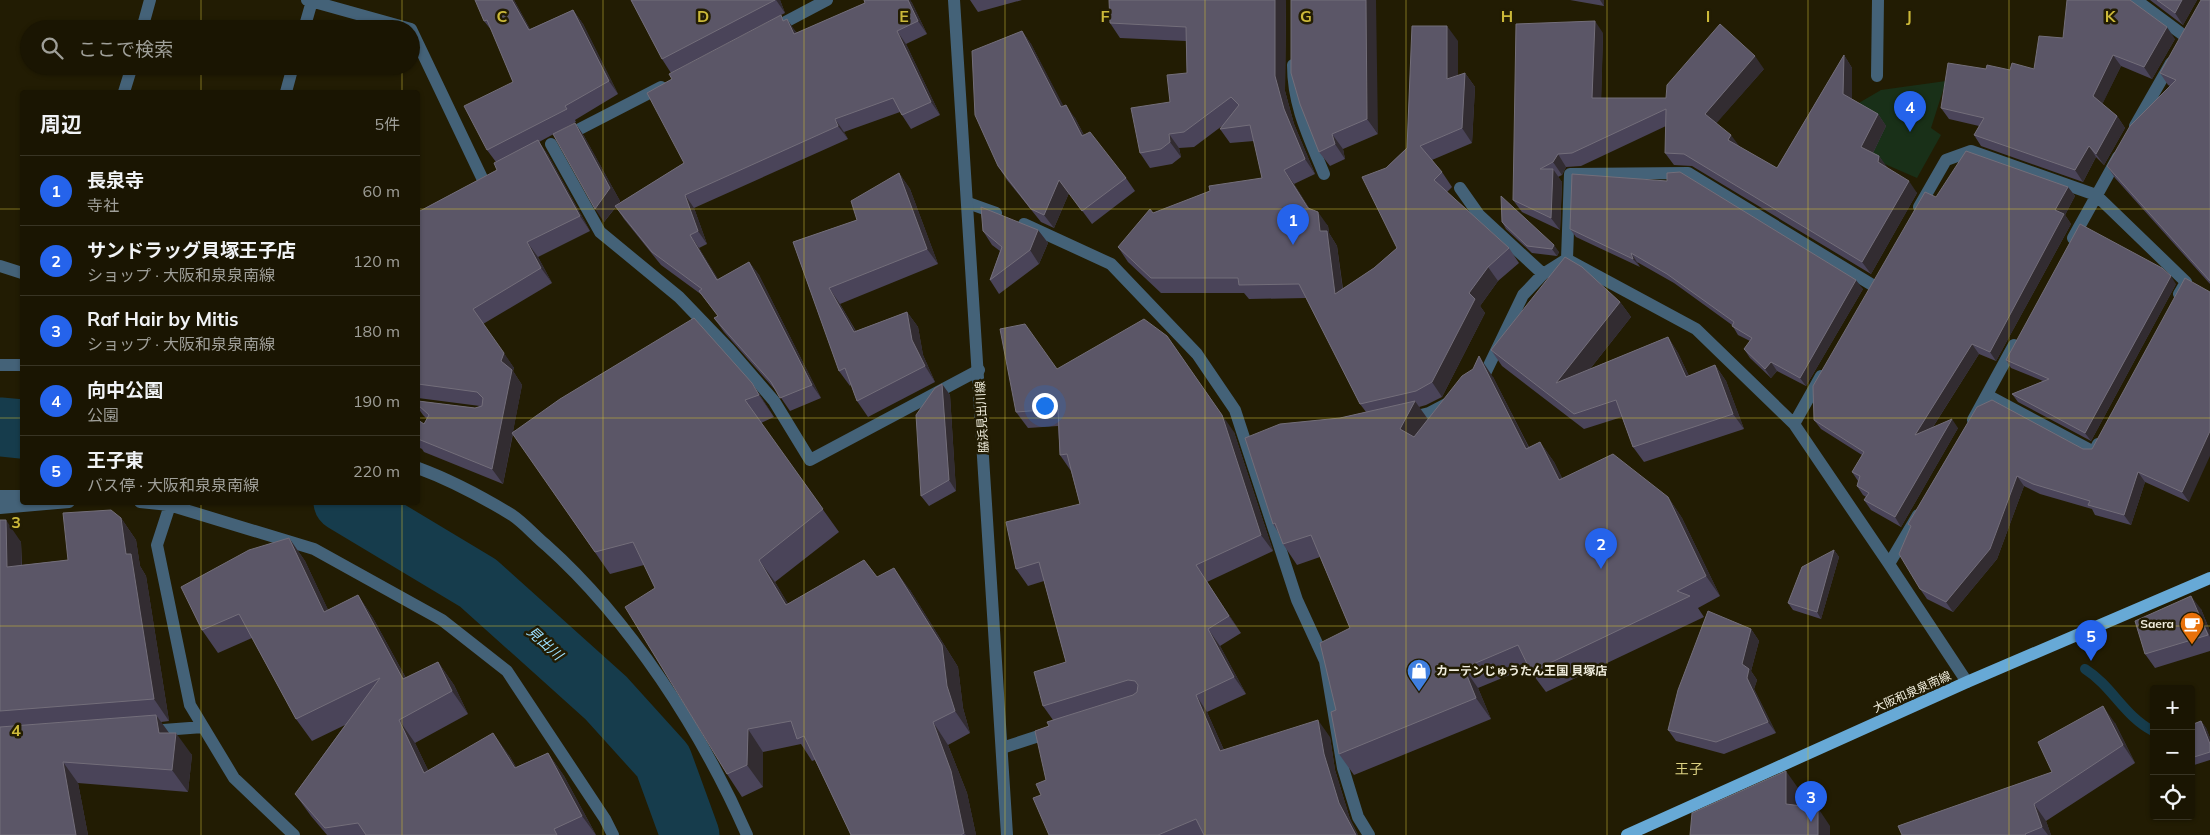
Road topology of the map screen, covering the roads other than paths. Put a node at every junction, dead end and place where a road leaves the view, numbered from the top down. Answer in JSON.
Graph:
{"nodes":[{"id":1,"x":150,"y":0,"type":"edge"},
{"id":2,"x":827,"y":0,"type":"edge"},
{"id":3,"x":954,"y":0,"type":"edge"},
{"id":4,"x":1878,"y":0,"type":"edge"},
{"id":5,"x":2136,"y":0,"type":"edge"},
{"id":6,"x":310,"y":1,"type":"edge"},
{"id":7,"x":144,"y":20,"type":"edge"},
{"id":8,"x":306,"y":20,"type":"edge"},
{"id":9,"x":381,"y":20,"type":"edge"},
{"id":10,"x":2194,"y":22,"type":"edge"},
{"id":11,"x":758,"y":36,"type":"edge"},
{"id":12,"x":2182,"y":46,"type":"junction"},
{"id":13,"x":420,"y":47,"type":"edge"},
{"id":14,"x":1293,"y":50,"type":"edge"},
{"id":15,"x":129,"y":75,"type":"edge"},
{"id":16,"x":291,"y":75,"type":"edge"},
{"id":17,"x":1877,"y":76,"type":"dead end"},
{"id":18,"x":672,"y":81,"type":"edge"},
{"id":19,"x":125,"y":90,"type":"edge"},
{"id":20,"x":287,"y":90,"type":"edge"},
{"id":21,"x":1324,"y":174,"type":"dead end"},
{"id":22,"x":483,"y":180,"type":"edge"},
{"id":23,"x":1460,"y":188,"type":"dead end"},
{"id":24,"x":2096,"y":195,"type":"junction"},
{"id":25,"x":968,"y":203,"type":"junction"},
{"id":26,"x":1912,"y":218,"type":"edge"},
{"id":27,"x":2068,"y":247,"type":"edge"},
{"id":28,"x":1567,"y":259,"type":"junction"},
{"id":29,"x":0,"y":266,"type":"edge"},
{"id":30,"x":20,"y":272,"type":"edge"},
{"id":31,"x":1543,"y":274,"type":"junction"},
{"id":32,"x":1874,"y":286,"type":"edge"},
{"id":33,"x":2172,"y":308,"type":"edge"},
{"id":34,"x":2020,"y":334,"type":"edge"},
{"id":35,"x":1829,"y":363,"type":"edge"},
{"id":36,"x":0,"y":365,"type":"edge"},
{"id":37,"x":20,"y":365,"type":"edge"},
{"id":38,"x":979,"y":370,"type":"junction"},
{"id":39,"x":1987,"y":395,"type":"junction"},
{"id":40,"x":1400,"y":420,"type":"edge"},
{"id":41,"x":1794,"y":424,"type":"junction"},
{"id":42,"x":1968,"y":429,"type":"edge"},
{"id":43,"x":2103,"y":435,"type":"edge"},
{"id":44,"x":420,"y":469,"type":"edge"},
{"id":45,"x":0,"y":496,"type":"edge"},
{"id":46,"x":20,"y":496,"type":"edge"},
{"id":47,"x":34,"y":505,"type":"edge"},
{"id":48,"x":170,"y":505,"type":"edge"},
{"id":49,"x":173,"y":505,"type":"edge"},
{"id":50,"x":1924,"y":505,"type":"edge"},
{"id":51,"x":0,"y":508,"type":"edge"},
{"id":52,"x":1890,"y":564,"type":"junction"},
{"id":53,"x":2210,"y":578,"type":"edge"},
{"id":54,"x":1967,"y":682,"type":"junction"},
{"id":55,"x":203,"y":727,"type":"junction"},
{"id":56,"x":1067,"y":727,"type":"edge"},
{"id":57,"x":135,"y":732,"type":"edge"},
{"id":58,"x":1002,"y":748,"type":"junction"},
{"id":59,"x":294,"y":835,"type":"edge"},
{"id":60,"x":613,"y":835,"type":"edge"},
{"id":61,"x":747,"y":835,"type":"edge"},
{"id":62,"x":1007,"y":835,"type":"edge"},
{"id":63,"x":1369,"y":835,"type":"edge"},
{"id":64,"x":1628,"y":835,"type":"edge"}],
"edges":[{"from":1,"to":7,"type":"street"},
{"from":2,"to":11,"type":"street"},
{"from":3,"to":25,"type":"street","name":"脇浜見出川線"},
{"from":4,"to":17,"type":"street"},
{"from":5,"to":12,"type":"street"},
{"from":6,"to":8,"type":"street"},
{"from":6,"to":9,"type":"street"},
{"from":10,"to":12,"type":"street"},
{"from":12,"to":24,"type":"street"},
{"from":13,"to":22,"type":"street"},
{"from":14,"to":21,"type":"street"},
{"from":15,"to":19,"type":"street"},
{"from":16,"to":20,"type":"street"},
{"from":18,"to":38,"type":"street"},
{"from":23,"to":31,"type":"street"},
{"from":24,"to":26,"type":"street"},
{"from":24,"to":27,"type":"street"},
{"from":24,"to":33,"type":"street"},
{"from":25,"to":38,"type":"street","name":"脇浜見出川線"},
{"from":25,"to":63,"type":"street"},
{"from":28,"to":31,"type":"street"},
{"from":28,"to":32,"type":"street"},
{"from":28,"to":41,"type":"street"},
{"from":29,"to":30,"type":"street"},
{"from":31,"to":40,"type":"street"},
{"from":34,"to":39,"type":"street"},
{"from":35,"to":41,"type":"street"},
{"from":36,"to":37,"type":"street"},
{"from":38,"to":58,"type":"street","name":"脇浜見出川線"},
{"from":39,"to":42,"type":"street"},
{"from":39,"to":43,"type":"street"},
{"from":41,"to":52,"type":"street"},
{"from":44,"to":61,"type":"street"},
{"from":45,"to":46,"type":"street"},
{"from":47,"to":51,"type":"street"},
{"from":48,"to":55,"type":"street"},
{"from":49,"to":60,"type":"street"},
{"from":50,"to":52,"type":"street"},
{"from":52,"to":54,"type":"street"},
{"from":53,"to":54,"type":"main road","name":"大阪和泉泉南線"},
{"from":54,"to":64,"type":"main road","name":"大阪和泉泉南線"},
{"from":55,"to":57,"type":"street"},
{"from":55,"to":59,"type":"street"},
{"from":56,"to":58,"type":"street"},
{"from":58,"to":62,"type":"street","name":"脇浜見出川線"}]}
